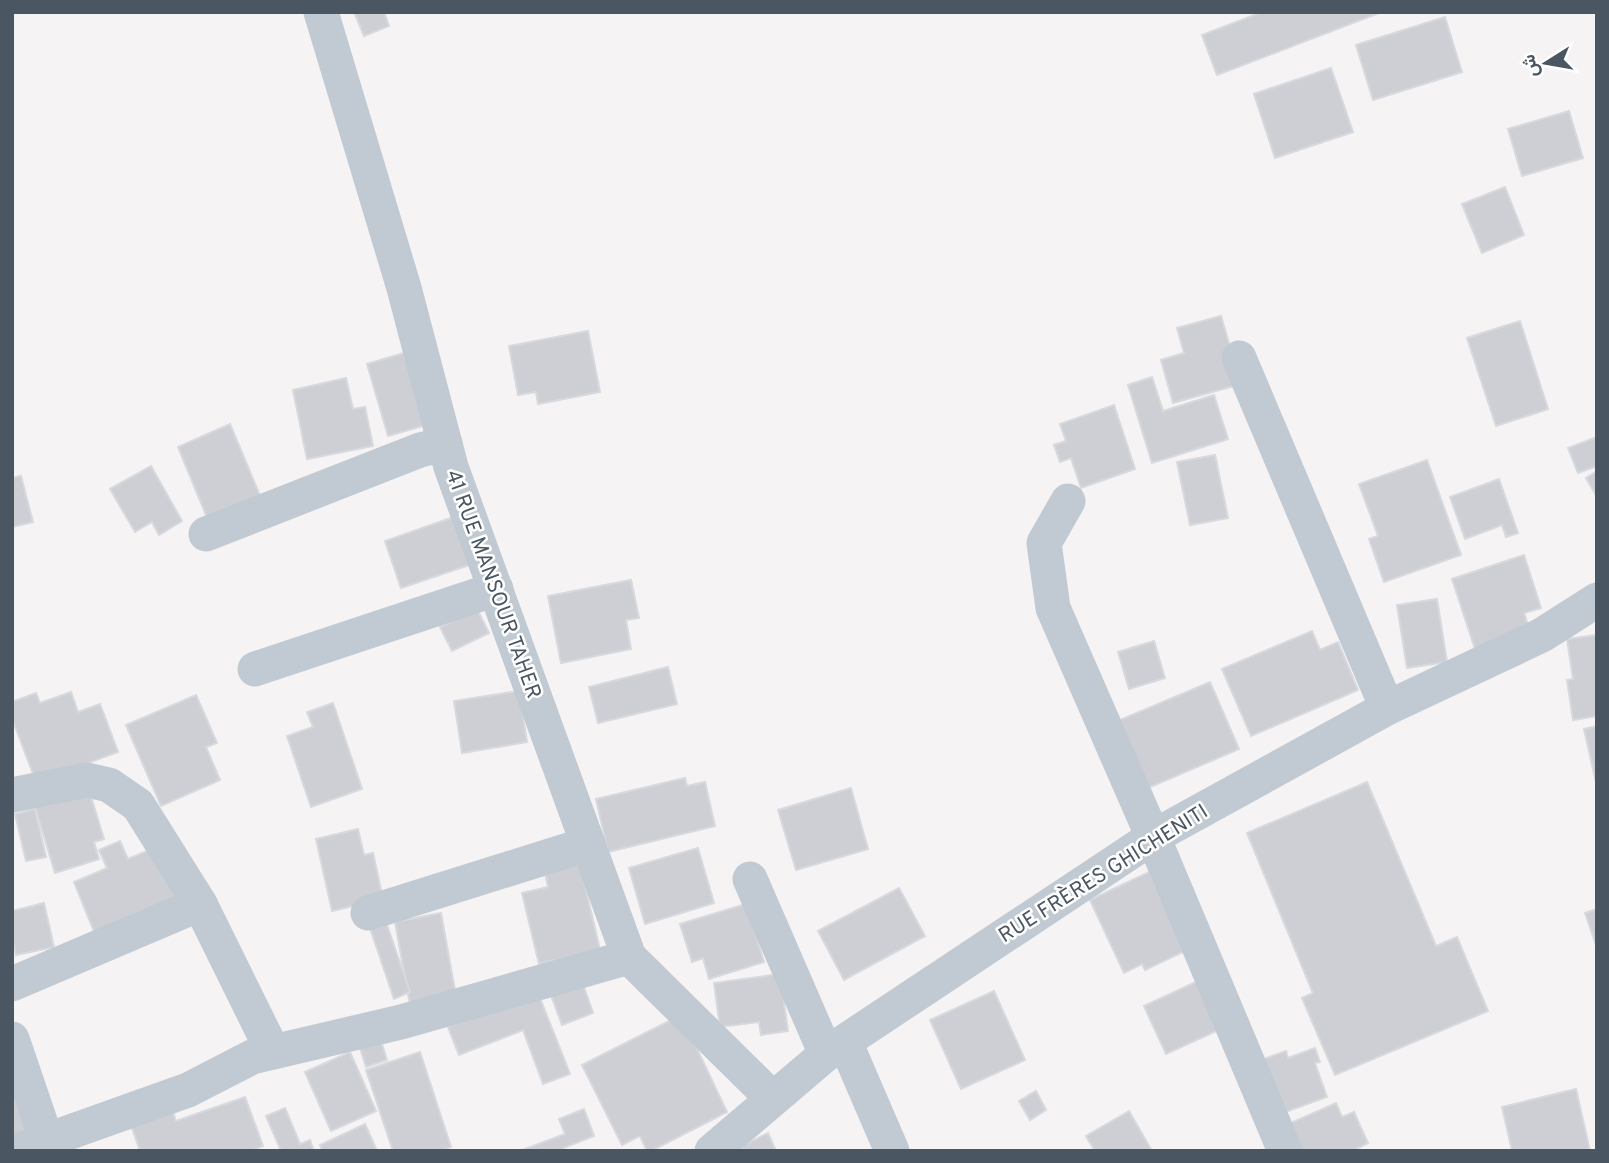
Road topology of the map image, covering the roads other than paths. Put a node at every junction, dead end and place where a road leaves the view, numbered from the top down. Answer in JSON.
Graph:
{"nodes":[{"id":1,"x":321,"y":12,"type":"edge"},
{"id":2,"x":1239,"y":358,"type":"dead end"},
{"id":3,"x":445,"y":444,"type":"junction"},
{"id":4,"x":1068,"y":501,"type":"dead end"},
{"id":5,"x":206,"y":534,"type":"dead end"},
{"id":6,"x":496,"y":589,"type":"junction"},
{"id":7,"x":1597,"y":600,"type":"edge"},
{"id":8,"x":255,"y":669,"type":"dead end"},
{"id":9,"x":1387,"y":708,"type":"junction"},
{"id":10,"x":12,"y":795,"type":"edge"},
{"id":11,"x":1153,"y":837,"type":"junction"},
{"id":12,"x":588,"y":844,"type":"junction"},
{"id":13,"x":750,"y":879,"type":"dead end"},
{"id":14,"x":200,"y":904,"type":"junction"},
{"id":15,"x":368,"y":914,"type":"dead end"},
{"id":16,"x":629,"y":957,"type":"junction"},
{"id":17,"x":12,"y":984,"type":"edge"},
{"id":18,"x":12,"y":1039,"type":"edge"},
{"id":19,"x":835,"y":1048,"type":"junction"},
{"id":20,"x":273,"y":1052,"type":"junction"},
{"id":21,"x":772,"y":1098,"type":"junction"},
{"id":22,"x":31,"y":1145,"type":"edge"},
{"id":23,"x":712,"y":1151,"type":"edge"},
{"id":24,"x":892,"y":1151,"type":"edge"},
{"id":25,"x":1285,"y":1151,"type":"edge"}],
"edges":[{"from":1,"to":3,"type":"street","name":"41 RUE MANSOUR TAHER"},
{"from":2,"to":9,"type":"street"},
{"from":3,"to":5,"type":"street"},
{"from":3,"to":6,"type":"street","name":"41 RUE MANSOUR TAHER"},
{"from":4,"to":11,"type":"street"},
{"from":6,"to":8,"type":"street"},
{"from":6,"to":12,"type":"street","name":"41 RUE MANSOUR TAHER"},
{"from":7,"to":9,"type":"street","name":"RUE FRÈRES GHICHENITI"},
{"from":9,"to":11,"type":"street","name":"RUE FRÈRES GHICHENITI"},
{"from":10,"to":14,"type":"street"},
{"from":11,"to":19,"type":"street","name":"RUE FRÈRES GHICHENITI"},
{"from":11,"to":25,"type":"street"},
{"from":12,"to":15,"type":"street"},
{"from":12,"to":16,"type":"street","name":"41 RUE MANSOUR TAHER"},
{"from":13,"to":19,"type":"street"},
{"from":14,"to":17,"type":"street"},
{"from":14,"to":20,"type":"street"},
{"from":16,"to":20,"type":"street"},
{"from":16,"to":21,"type":"street","name":"41 RUE MANSOUR TAHER"},
{"from":18,"to":22,"type":"street"},
{"from":19,"to":21,"type":"street","name":"RUE FRÈRES GHICHENITI"},
{"from":19,"to":24,"type":"street"},
{"from":20,"to":22,"type":"street"},
{"from":21,"to":23,"type":"street","name":"RUE FRÈRES GHICHENITI"}]}
